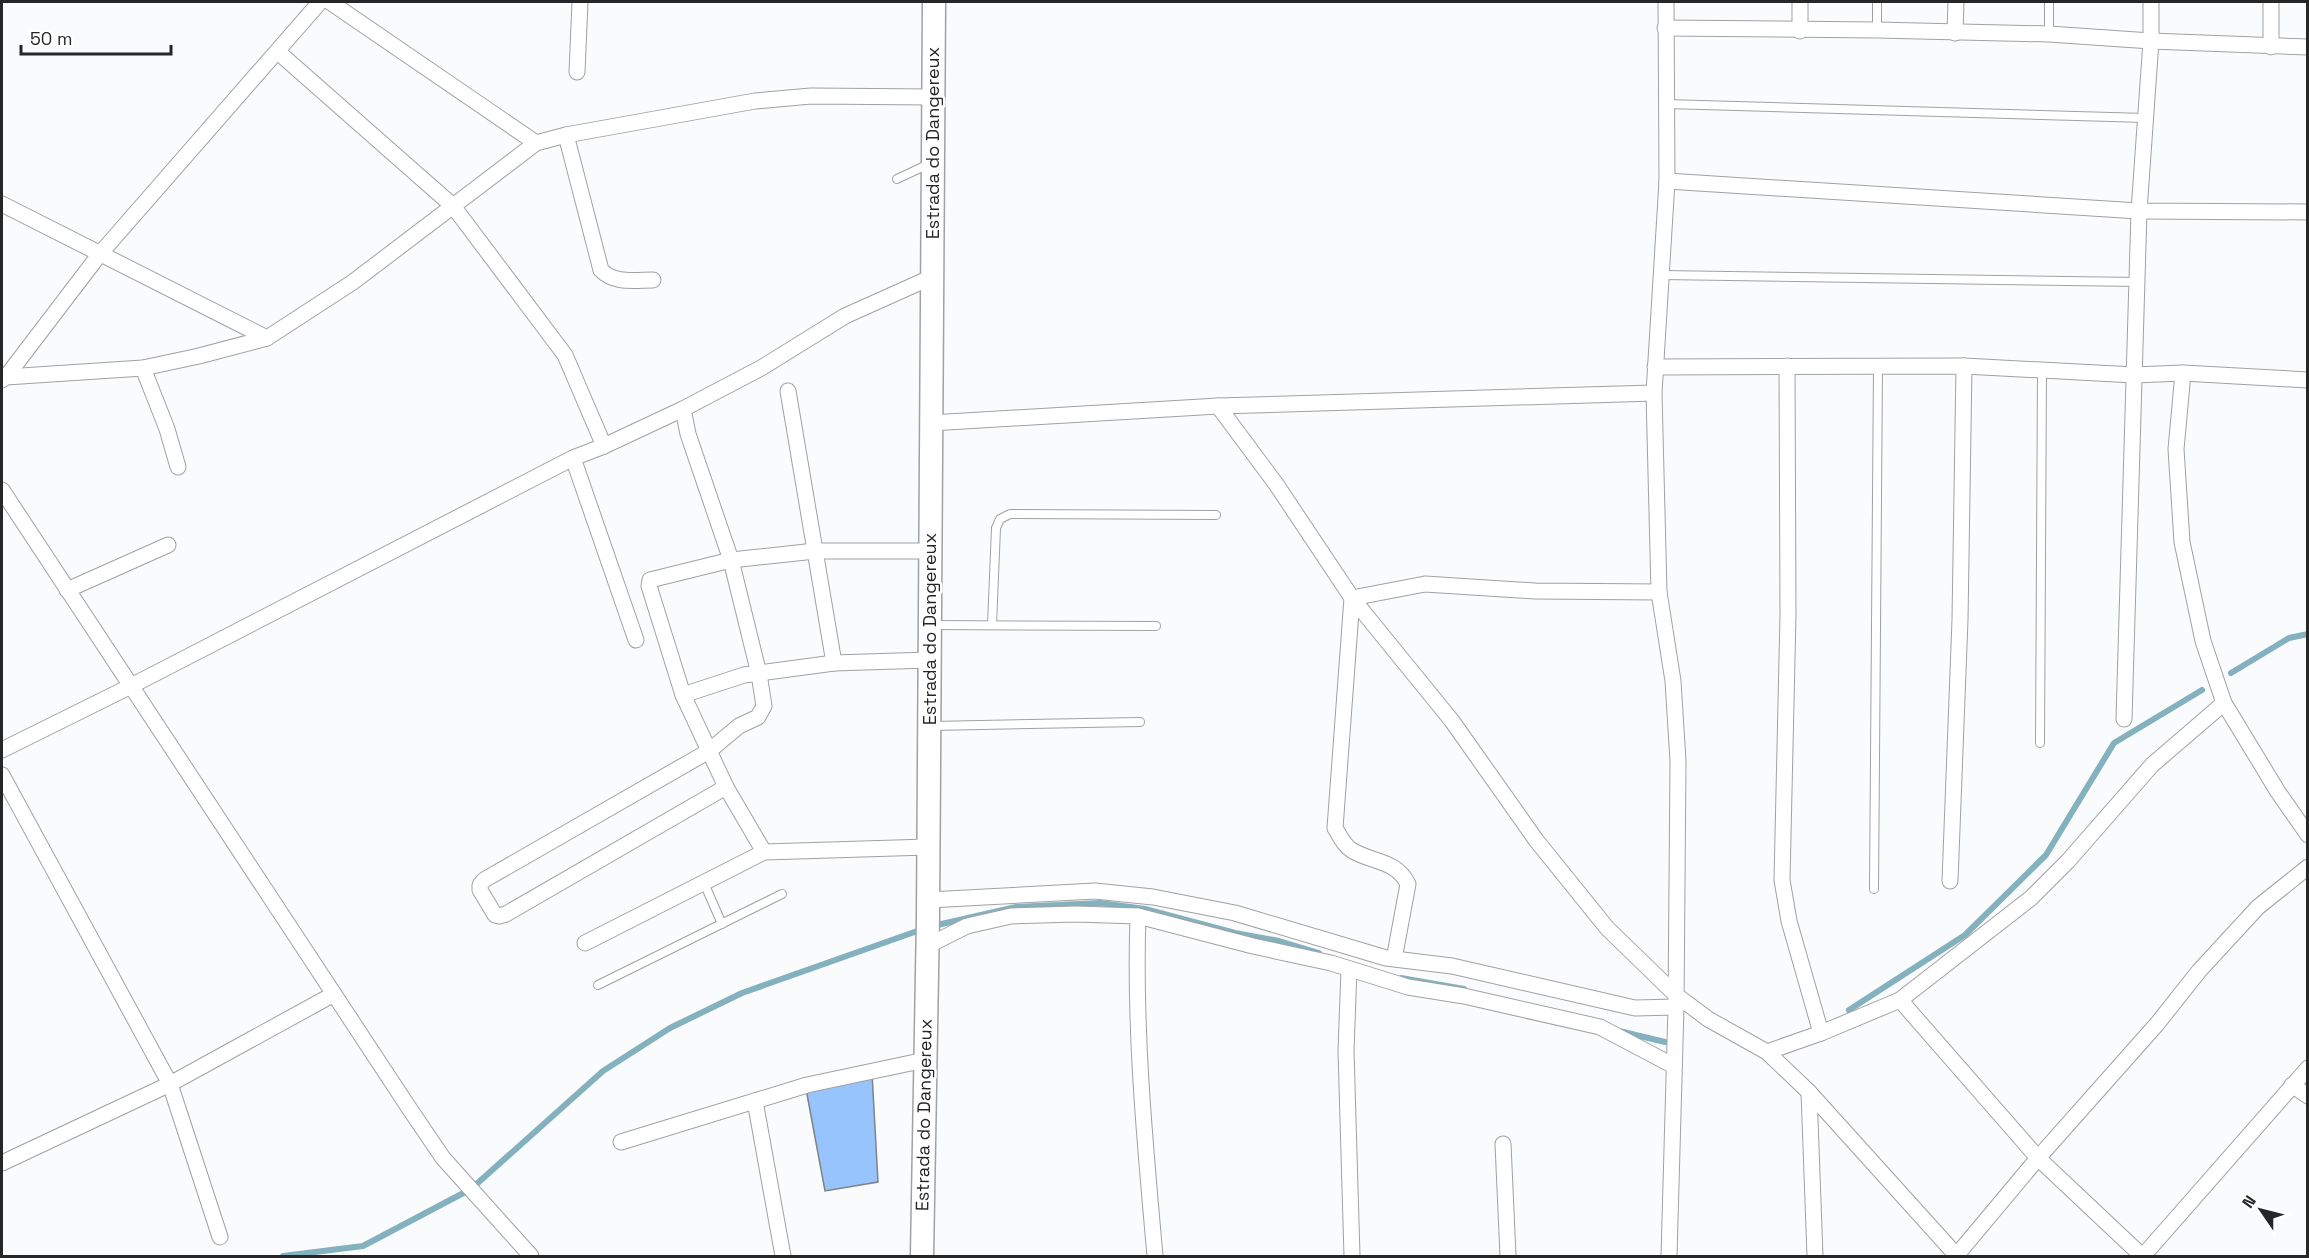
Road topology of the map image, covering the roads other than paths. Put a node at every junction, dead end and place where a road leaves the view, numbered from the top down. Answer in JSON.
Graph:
{"nodes":[{"id":1,"x":320,"y":2,"type":"edge"},
{"id":2,"x":330,"y":2,"type":"edge"},
{"id":3,"x":580,"y":2,"type":"edge"},
{"id":4,"x":934,"y":2,"type":"edge"},
{"id":5,"x":1666,"y":2,"type":"edge"},
{"id":6,"x":1800,"y":2,"type":"edge"},
{"id":7,"x":1877,"y":2,"type":"edge"},
{"id":8,"x":1956,"y":2,"type":"edge"},
{"id":9,"x":2049,"y":2,"type":"edge"},
{"id":10,"x":2151,"y":2,"type":"edge"},
{"id":11,"x":2271,"y":2,"type":"edge"},
{"id":12,"x":1665,"y":28,"type":"junction"},
{"id":13,"x":1877,"y":30,"type":"junction"},
{"id":14,"x":1800,"y":31,"type":"junction"},
{"id":15,"x":1956,"y":33,"type":"junction"},
{"id":16,"x":2049,"y":34,"type":"junction"},
{"id":17,"x":2151,"y":41,"type":"junction"},
{"id":18,"x":2271,"y":47,"type":"junction"},
{"id":19,"x":2307,"y":47,"type":"edge"},
{"id":20,"x":278,"y":52,"type":"junction"},
{"id":21,"x":577,"y":72,"type":"dead end"},
{"id":22,"x":933,"y":97,"type":"junction"},
{"id":23,"x":1666,"y":104,"type":"junction"},
{"id":24,"x":2146,"y":118,"type":"junction"},
{"id":25,"x":566,"y":135,"type":"junction"},
{"id":26,"x":536,"y":143,"type":"junction"},
{"id":27,"x":933,"y":162,"type":"junction"},
{"id":28,"x":897,"y":179,"type":"dead end"},
{"id":29,"x":1666,"y":181,"type":"junction"},
{"id":30,"x":2,"y":204,"type":"edge"},
{"id":31,"x":453,"y":206,"type":"junction"},
{"id":32,"x":2139,"y":211,"type":"junction"},
{"id":33,"x":2307,"y":212,"type":"edge"},
{"id":34,"x":99,"y":255,"type":"junction"},
{"id":35,"x":1661,"y":275,"type":"junction"},
{"id":36,"x":932,"y":277,"type":"junction"},
{"id":37,"x":653,"y":280,"type":"dead end"},
{"id":38,"x":2137,"y":282,"type":"junction"},
{"id":39,"x":267,"y":338,"type":"junction"},
{"id":40,"x":1787,"y":366,"type":"junction"},
{"id":41,"x":1878,"y":366,"type":"junction"},
{"id":42,"x":1964,"y":366,"type":"junction"},
{"id":43,"x":1655,"y":367,"type":"junction"},
{"id":44,"x":143,"y":368,"type":"junction"},
{"id":45,"x":2042,"y":370,"type":"junction"},
{"id":46,"x":2183,"y":373,"type":"junction"},
{"id":47,"x":2134,"y":375,"type":"junction"},
{"id":48,"x":4,"y":379,"type":"edge"},
{"id":49,"x":2307,"y":380,"type":"edge"},
{"id":50,"x":788,"y":391,"type":"dead end"},
{"id":51,"x":1653,"y":393,"type":"junction"},
{"id":52,"x":1218,"y":406,"type":"junction"},
{"id":53,"x":683,"y":409,"type":"junction"},
{"id":54,"x":931,"y":423,"type":"junction"},
{"id":55,"x":604,"y":446,"type":"junction"},
{"id":56,"x":573,"y":458,"type":"junction"},
{"id":57,"x":178,"y":467,"type":"dead end"},
{"id":58,"x":2,"y":490,"type":"edge"},
{"id":59,"x":1216,"y":515,"type":"dead end"},
{"id":60,"x":168,"y":545,"type":"dead end"},
{"id":61,"x":815,"y":551,"type":"junction"},
{"id":62,"x":930,"y":551,"type":"junction"},
{"id":63,"x":731,"y":560,"type":"junction"},
{"id":64,"x":67,"y":590,"type":"junction"},
{"id":65,"x":1659,"y":592,"type":"junction"},
{"id":66,"x":1352,"y":598,"type":"junction"},
{"id":67,"x":930,"y":625,"type":"junction"},
{"id":68,"x":992,"y":625,"type":"junction"},
{"id":69,"x":1156,"y":626,"type":"dead end"},
{"id":70,"x":636,"y":640,"type":"dead end"},
{"id":71,"x":929,"y":660,"type":"junction"},
{"id":72,"x":834,"y":663,"type":"junction"},
{"id":73,"x":759,"y":674,"type":"junction"},
{"id":74,"x":131,"y":686,"type":"junction"},
{"id":75,"x":683,"y":695,"type":"junction"},
{"id":76,"x":2224,"y":704,"type":"junction"},
{"id":77,"x":2124,"y":719,"type":"dead end"},
{"id":78,"x":1140,"y":722,"type":"dead end"},
{"id":79,"x":929,"y":726,"type":"junction"},
{"id":80,"x":4,"y":743,"type":"edge"},
{"id":81,"x":2040,"y":743,"type":"dead end"},
{"id":82,"x":709,"y":751,"type":"junction"},
{"id":83,"x":2,"y":775,"type":"edge"},
{"id":84,"x":726,"y":786,"type":"junction"},
{"id":85,"x":2307,"y":835,"type":"edge"},
{"id":86,"x":928,"y":847,"type":"junction"},
{"id":87,"x":764,"y":852,"type":"junction"},
{"id":88,"x":2307,"y":867,"type":"edge"},
{"id":89,"x":1950,"y":881,"type":"dead end"},
{"id":90,"x":704,"y":883,"type":"junction"},
{"id":91,"x":1874,"y":889,"type":"dead end"},
{"id":92,"x":782,"y":894,"type":"dead end"},
{"id":93,"x":928,"y":909,"type":"junction"},
{"id":94,"x":1138,"y":916,"type":"junction"},
{"id":95,"x":722,"y":924,"type":"junction"},
{"id":96,"x":585,"y":943,"type":"dead end"},
{"id":97,"x":927,"y":944,"type":"junction"},
{"id":98,"x":1392,"y":957,"type":"junction"},
{"id":99,"x":1349,"y":969,"type":"junction"},
{"id":100,"x":598,"y":985,"type":"dead end"},
{"id":101,"x":334,"y":994,"type":"junction"},
{"id":102,"x":1900,"y":1000,"type":"junction"},
{"id":103,"x":1676,"y":1001,"type":"junction"},
{"id":104,"x":1821,"y":1033,"type":"junction"},
{"id":105,"x":1767,"y":1052,"type":"junction"},
{"id":106,"x":925,"y":1060,"type":"junction"},
{"id":107,"x":1674,"y":1066,"type":"junction"},
{"id":108,"x":2307,"y":1068,"type":"edge"},
{"id":109,"x":170,"y":1084,"type":"junction"},
{"id":110,"x":2292,"y":1085,"type":"junction"},
{"id":111,"x":1809,"y":1092,"type":"junction"},
{"id":112,"x":2307,"y":1096,"type":"edge"},
{"id":113,"x":756,"y":1101,"type":"junction"},
{"id":114,"x":621,"y":1142,"type":"dead end"},
{"id":115,"x":1503,"y":1144,"type":"dead end"},
{"id":116,"x":2038,"y":1158,"type":"junction"},
{"id":117,"x":2,"y":1163,"type":"edge"},
{"id":118,"x":220,"y":1237,"type":"dead end"},
{"id":119,"x":783,"y":1256,"type":"edge"},
{"id":120,"x":1956,"y":1256,"type":"edge"},
{"id":121,"x":531,"y":1257,"type":"edge"},
{"id":122,"x":922,"y":1257,"type":"edge"},
{"id":123,"x":1155,"y":1257,"type":"edge"},
{"id":124,"x":1352,"y":1257,"type":"edge"},
{"id":125,"x":1508,"y":1257,"type":"edge"},
{"id":126,"x":1669,"y":1257,"type":"edge"},
{"id":127,"x":1815,"y":1257,"type":"edge"},
{"id":128,"x":2142,"y":1257,"type":"edge"}],
"edges":[{"from":1,"to":20,"type":"street"},
{"from":2,"to":26,"type":"street"},
{"from":3,"to":21,"type":"street"},
{"from":4,"to":22,"type":"main road","name":"Estrada do Dangereux"},
{"from":5,"to":12,"type":"street"},
{"from":6,"to":14,"type":"street"},
{"from":7,"to":13,"type":"lane"},
{"from":8,"to":15,"type":"street"},
{"from":9,"to":16,"type":"lane"},
{"from":10,"to":17,"type":"street"},
{"from":11,"to":18,"type":"street"},
{"from":12,"to":14,"type":"street"},
{"from":12,"to":23,"type":"street"},
{"from":13,"to":14,"type":"street"},
{"from":13,"to":15,"type":"street"},
{"from":15,"to":16,"type":"street"},
{"from":16,"to":17,"type":"street"},
{"from":17,"to":18,"type":"street"},
{"from":17,"to":24,"type":"street"},
{"from":18,"to":19,"type":"street"},
{"from":20,"to":31,"type":"street"},
{"from":20,"to":34,"type":"street"},
{"from":22,"to":25,"type":"street"},
{"from":22,"to":27,"type":"main road","name":"Estrada do Dangereux"},
{"from":23,"to":24,"type":"lane"},
{"from":23,"to":29,"type":"street"},
{"from":24,"to":32,"type":"street"},
{"from":25,"to":26,"type":"street"},
{"from":25,"to":37,"type":"street"},
{"from":26,"to":31,"type":"street"},
{"from":27,"to":28,"type":"lane"},
{"from":27,"to":36,"type":"main road","name":"Estrada do Dangereux"},
{"from":29,"to":32,"type":"street"},
{"from":29,"to":35,"type":"street"},
{"from":30,"to":34,"type":"street"},
{"from":31,"to":39,"type":"street"},
{"from":31,"to":55,"type":"street"},
{"from":32,"to":33,"type":"street"},
{"from":32,"to":38,"type":"street"},
{"from":34,"to":39,"type":"street"},
{"from":34,"to":48,"type":"street"},
{"from":35,"to":38,"type":"lane"},
{"from":35,"to":43,"type":"street"},
{"from":36,"to":53,"type":"street"},
{"from":36,"to":54,"type":"main road","name":"Estrada do Dangereux"},
{"from":38,"to":47,"type":"street"},
{"from":39,"to":44,"type":"street"},
{"from":40,"to":41,"type":"street"},
{"from":40,"to":43,"type":"street"},
{"from":40,"to":104,"type":"street"},
{"from":41,"to":42,"type":"street"},
{"from":41,"to":91,"type":"lane"},
{"from":42,"to":45,"type":"street"},
{"from":42,"to":89,"type":"street"},
{"from":43,"to":51,"type":"street"},
{"from":44,"to":48,"type":"street"},
{"from":44,"to":57,"type":"street"},
{"from":45,"to":47,"type":"street"},
{"from":45,"to":81,"type":"lane"},
{"from":46,"to":47,"type":"street"},
{"from":46,"to":49,"type":"street"},
{"from":46,"to":76,"type":"street"},
{"from":47,"to":77,"type":"street"},
{"from":50,"to":61,"type":"street"},
{"from":51,"to":52,"type":"street"},
{"from":51,"to":65,"type":"street"},
{"from":52,"to":54,"type":"street"},
{"from":52,"to":66,"type":"street"},
{"from":53,"to":55,"type":"street"},
{"from":53,"to":63,"type":"street"},
{"from":54,"to":62,"type":"main road","name":"Estrada do Dangereux"},
{"from":55,"to":56,"type":"street"},
{"from":56,"to":70,"type":"street"},
{"from":56,"to":74,"type":"street"},
{"from":58,"to":64,"type":"street"},
{"from":59,"to":68,"type":"lane"},
{"from":60,"to":64,"type":"street"},
{"from":61,"to":62,"type":"street"},
{"from":61,"to":63,"type":"street"},
{"from":61,"to":72,"type":"street"},
{"from":62,"to":67,"type":"main road","name":"Estrada do Dangereux"},
{"from":63,"to":73,"type":"street"},
{"from":63,"to":75,"type":"street"},
{"from":64,"to":74,"type":"street"},
{"from":65,"to":66,"type":"street"},
{"from":65,"to":103,"type":"street"},
{"from":66,"to":98,"type":"street"},
{"from":66,"to":103,"type":"street"},
{"from":67,"to":68,"type":"lane"},
{"from":67,"to":71,"type":"main road","name":"Estrada do Dangereux"},
{"from":68,"to":69,"type":"lane"},
{"from":71,"to":72,"type":"street"},
{"from":71,"to":79,"type":"main road","name":"Estrada do Dangereux"},
{"from":72,"to":73,"type":"street"},
{"from":73,"to":75,"type":"street"},
{"from":73,"to":82,"type":"street"},
{"from":74,"to":80,"type":"street"},
{"from":74,"to":101,"type":"street"},
{"from":75,"to":82,"type":"street"},
{"from":76,"to":85,"type":"street"},
{"from":76,"to":102,"type":"street"},
{"from":78,"to":79,"type":"lane"},
{"from":79,"to":86,"type":"main road","name":"Estrada do Dangereux"},
{"from":82,"to":84,"type":"street"},
{"from":82,"to":84,"type":"street"},
{"from":83,"to":109,"type":"street"},
{"from":84,"to":87,"type":"street"},
{"from":86,"to":87,"type":"street"},
{"from":86,"to":93,"type":"main road","name":"Estrada do Dangereux"},
{"from":87,"to":90,"type":"street"},
{"from":88,"to":116,"type":"street"},
{"from":90,"to":95,"type":"lane"},
{"from":90,"to":96,"type":"street"},
{"from":92,"to":95,"type":"lane"},
{"from":93,"to":97,"type":"main road","name":"Estrada do Dangereux"},
{"from":93,"to":98,"type":"street"},
{"from":94,"to":97,"type":"street"},
{"from":94,"to":99,"type":"street"},
{"from":94,"to":123,"type":"street"},
{"from":95,"to":100,"type":"lane"},
{"from":97,"to":106,"type":"main road","name":"Estrada do Dangereux"},
{"from":98,"to":103,"type":"street"},
{"from":99,"to":107,"type":"street"},
{"from":99,"to":124,"type":"street"},
{"from":101,"to":109,"type":"street"},
{"from":101,"to":121,"type":"street"},
{"from":102,"to":104,"type":"street"},
{"from":102,"to":116,"type":"street"},
{"from":103,"to":105,"type":"street"},
{"from":103,"to":107,"type":"street"},
{"from":104,"to":105,"type":"street"},
{"from":105,"to":111,"type":"street"},
{"from":106,"to":113,"type":"street"},
{"from":106,"to":122,"type":"main road","name":"Estrada do Dangereux"},
{"from":107,"to":126,"type":"street"},
{"from":108,"to":110,"type":"street"},
{"from":109,"to":117,"type":"street"},
{"from":109,"to":118,"type":"street"},
{"from":110,"to":112,"type":"street"},
{"from":110,"to":128,"type":"street"},
{"from":111,"to":120,"type":"street"},
{"from":111,"to":127,"type":"street"},
{"from":113,"to":114,"type":"street"},
{"from":113,"to":119,"type":"street"},
{"from":115,"to":125,"type":"street"},
{"from":116,"to":120,"type":"street"},
{"from":116,"to":128,"type":"street"}]}
